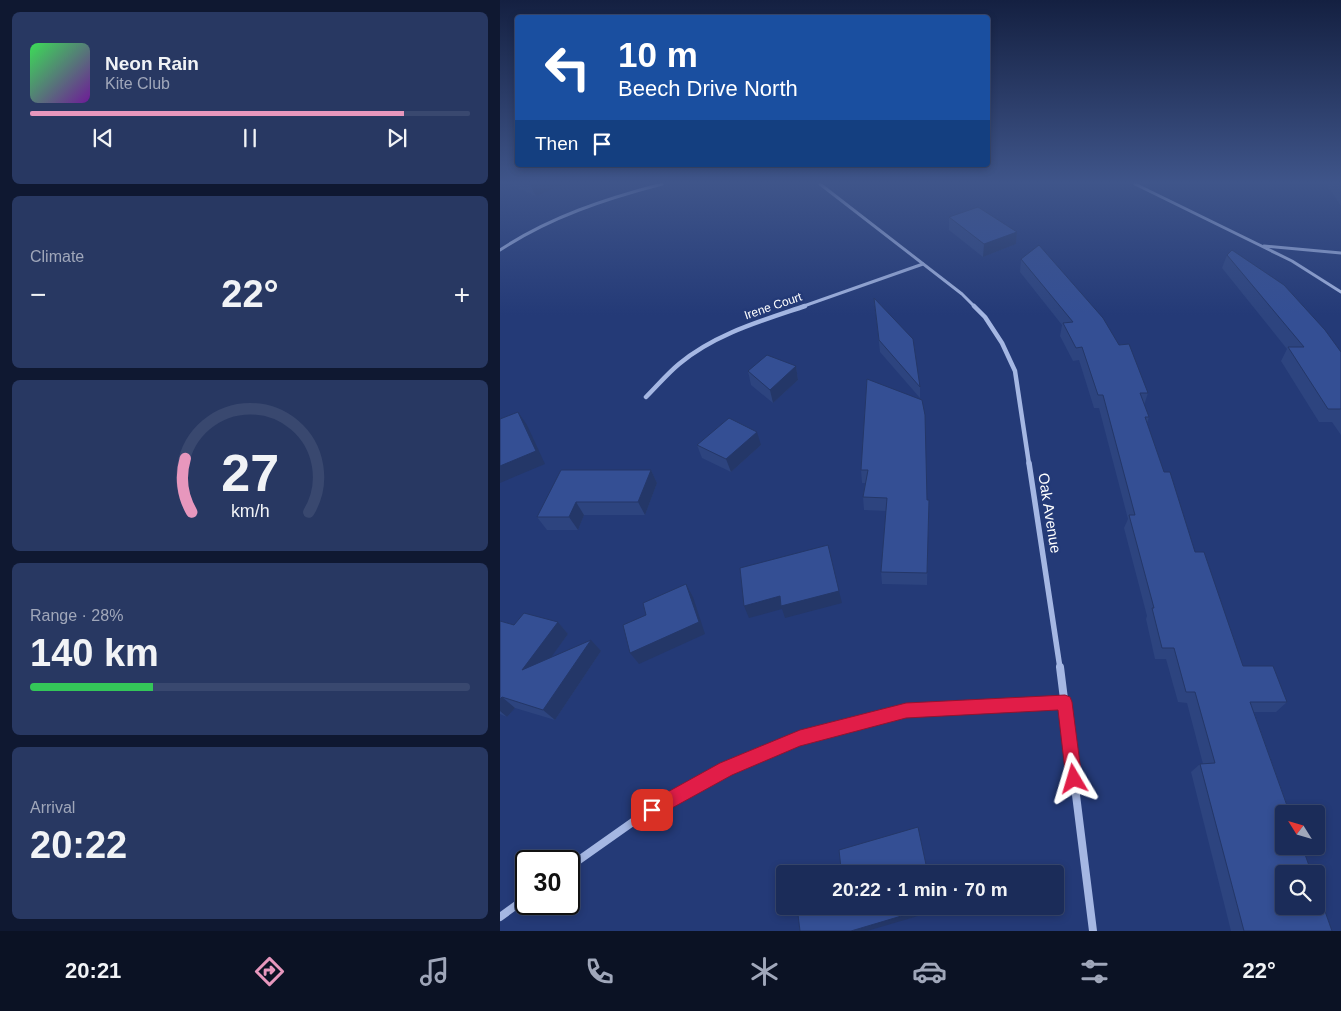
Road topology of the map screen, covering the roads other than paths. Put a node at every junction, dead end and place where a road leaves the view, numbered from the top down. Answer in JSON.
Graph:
{"nodes":[{"id":1,"x":541,"y":227,"type":"edge"},
{"id":2,"x":876,"y":227,"type":"edge"},
{"id":3,"x":1224,"y":227,"type":"edge"},
{"id":4,"x":1262,"y":246,"type":"junction"},
{"id":5,"x":500,"y":250,"type":"edge"},
{"id":6,"x":1341,"y":253,"type":"edge"},
{"id":7,"x":923,"y":264,"type":"junction"},
{"id":8,"x":1341,"y":292,"type":"edge"},
{"id":9,"x":646,"y":396,"type":"dead end"},
{"id":10,"x":1065,"y":702,"type":"junction"},
{"id":11,"x":580,"y":860,"type":"edge"},
{"id":12,"x":515,"y":906,"type":"edge"},
{"id":13,"x":500,"y":916,"type":"edge"},
{"id":14,"x":1093,"y":931,"type":"edge"}],
"edges":[{"from":1,"to":5,"type":"street"},
{"from":2,"to":7,"type":"street","name":"Oak Avenue"},
{"from":3,"to":4,"type":"street"},
{"from":4,"to":6,"type":"street"},
{"from":4,"to":8,"type":"street"},
{"from":7,"to":9,"type":"street","name":"Irene Court"},
{"from":7,"to":10,"type":"street","name":"Oak Avenue"},
{"from":10,"to":11,"type":"street"},
{"from":10,"to":14,"type":"street","name":"Oak Avenue"},
{"from":12,"to":13,"type":"street"}]}
